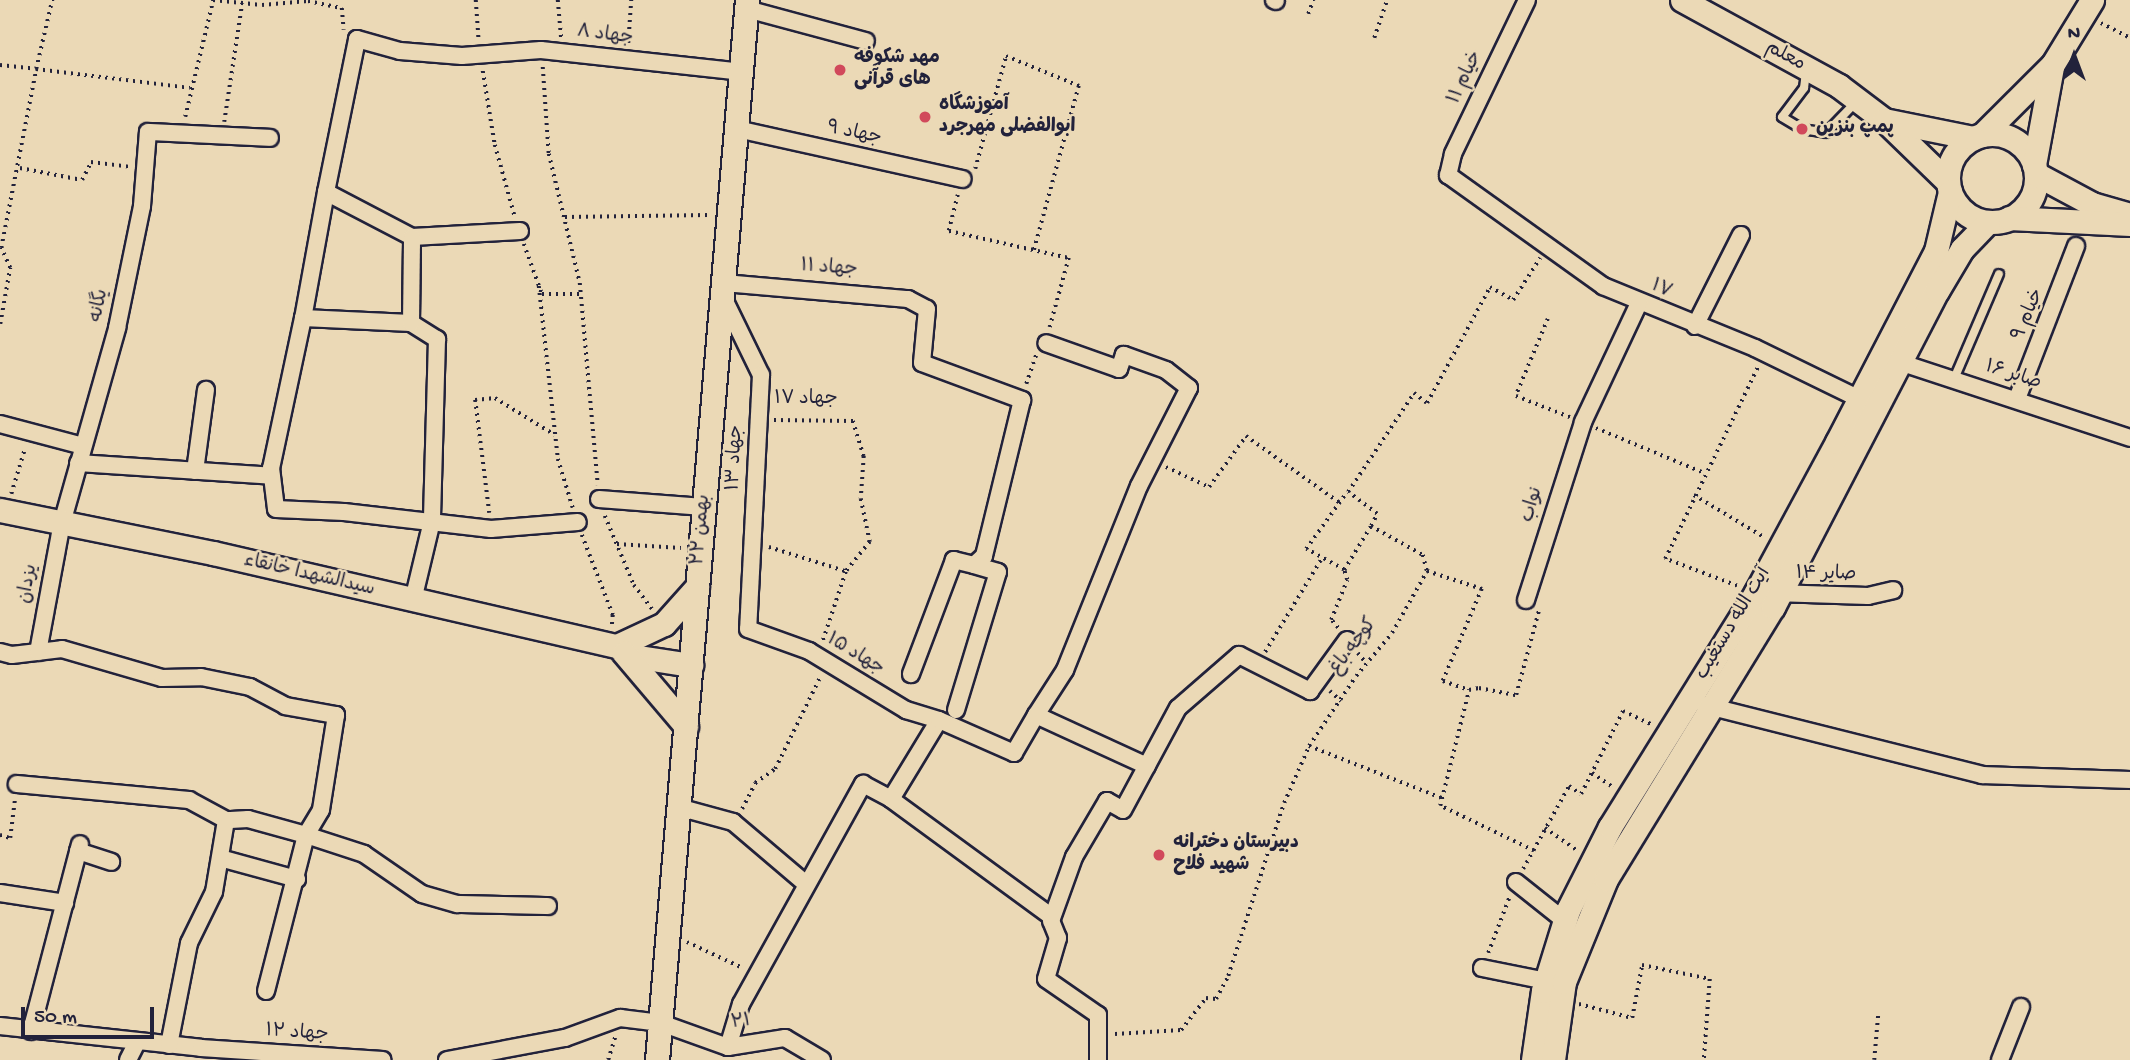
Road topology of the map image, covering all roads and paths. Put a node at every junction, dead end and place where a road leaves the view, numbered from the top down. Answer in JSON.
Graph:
{"nodes":[{"id":1,"x":52,"y":0,"type":"edge"},
{"id":2,"x":213,"y":0,"type":"edge"},
{"id":3,"x":476,"y":0,"type":"edge"},
{"id":4,"x":558,"y":0,"type":"edge"},
{"id":5,"x":631,"y":0,"type":"edge"},
{"id":6,"x":1313,"y":0,"type":"edge"},
{"id":7,"x":1387,"y":0,"type":"edge"},
{"id":8,"x":1527,"y":0,"type":"edge"},
{"id":9,"x":1682,"y":0,"type":"edge"},
{"id":10,"x":242,"y":3,"type":"junction"},
{"id":11,"x":747,"y":4,"type":"edge"},
{"id":12,"x":2088,"y":7,"type":"edge"},
{"id":13,"x":1308,"y":14,"type":"dead end"},
{"id":14,"x":357,"y":38,"type":"junction"},
{"id":15,"x":1374,"y":38,"type":"dead end"},
{"id":16,"x":2130,"y":38,"type":"edge"},
{"id":17,"x":866,"y":41,"type":"dead end"},
{"id":18,"x":541,"y":50,"type":"junction"},
{"id":19,"x":480,"y":54,"type":"junction"},
{"id":20,"x":626,"y":60,"type":"junction"},
{"id":21,"x":2053,"y":64,"type":"junction"},
{"id":22,"x":0,"y":65,"type":"edge"},
{"id":23,"x":36,"y":69,"type":"junction"},
{"id":24,"x":1806,"y":69,"type":"junction"},
{"id":25,"x":743,"y":72,"type":"junction"},
{"id":26,"x":190,"y":88,"type":"junction"},
{"id":27,"x":1858,"y":100,"type":"junction"},
{"id":28,"x":1884,"y":120,"type":"junction"},
{"id":29,"x":737,"y":130,"type":"junction"},
{"id":30,"x":187,"y":132,"type":"junction"},
{"id":31,"x":223,"y":134,"type":"junction"},
{"id":32,"x":1978,"y":137,"type":"junction"},
{"id":33,"x":270,"y":138,"type":"dead end"},
{"id":34,"x":19,"y":168,"type":"junction"},
{"id":35,"x":2035,"y":169,"type":"junction"},
{"id":36,"x":145,"y":170,"type":"junction"},
{"id":37,"x":1448,"y":175,"type":"joint"},
{"id":38,"x":963,"y":179,"type":"junction"},
{"id":39,"x":1949,"y":187,"type":"junction"},
{"id":40,"x":326,"y":192,"type":"junction"},
{"id":41,"x":730,"y":215,"type":"junction"},
{"id":42,"x":2130,"y":215,"type":"edge"},
{"id":43,"x":565,"y":217,"type":"junction"},
{"id":44,"x":1999,"y":220,"type":"junction"},
{"id":45,"x":2130,"y":224,"type":"edge"},
{"id":46,"x":520,"y":231,"type":"junction"},
{"id":47,"x":1741,"y":235,"type":"dead end"},
{"id":48,"x":412,"y":237,"type":"junction"},
{"id":49,"x":2076,"y":246,"type":"dead end"},
{"id":50,"x":1547,"y":247,"type":"junction"},
{"id":51,"x":1034,"y":250,"type":"junction"},
{"id":52,"x":1999,"y":274,"type":"dead end"},
{"id":53,"x":539,"y":286,"type":"junction"},
{"id":54,"x":724,"y":290,"type":"junction"},
{"id":55,"x":581,"y":294,"type":"junction"},
{"id":56,"x":1639,"y":303,"type":"junction"},
{"id":57,"x":303,"y":318,"type":"junction"},
{"id":58,"x":411,"y":323,"type":"junction"},
{"id":59,"x":0,"y":324,"type":"edge"},
{"id":60,"x":1695,"y":326,"type":"junction"},
{"id":61,"x":1046,"y":344,"type":"junction"},
{"id":62,"x":1765,"y":353,"type":"junction"},
{"id":63,"x":1891,"y":360,"type":"junction"},
{"id":64,"x":1954,"y":379,"type":"junction"},
{"id":65,"x":206,"y":390,"type":"dead end"},
{"id":66,"x":2017,"y":399,"type":"junction"},
{"id":67,"x":1022,"y":400,"type":"junction"},
{"id":68,"x":1868,"y":402,"type":"junction"},
{"id":69,"x":759,"y":420,"type":"junction"},
{"id":70,"x":0,"y":424,"type":"edge"},
{"id":71,"x":31,"y":429,"type":"junction"},
{"id":72,"x":555,"y":435,"type":"junction"},
{"id":73,"x":2130,"y":438,"type":"edge"},
{"id":74,"x":83,"y":446,"type":"junction"},
{"id":75,"x":1153,"y":459,"type":"junction"},
{"id":76,"x":78,"y":463,"type":"junction"},
{"id":77,"x":195,"y":471,"type":"junction"},
{"id":78,"x":272,"y":476,"type":"junction"},
{"id":79,"x":1348,"y":492,"type":"junction"},
{"id":80,"x":1694,"y":495,"type":"junction"},
{"id":81,"x":599,"y":499,"type":"junction"},
{"id":82,"x":1340,"y":503,"type":"junction"},
{"id":83,"x":704,"y":507,"type":"junction"},
{"id":84,"x":3,"y":510,"type":"edge"},
{"id":85,"x":432,"y":521,"type":"junction"},
{"id":86,"x":578,"y":522,"type":"junction"},
{"id":87,"x":62,"y":523,"type":"junction"},
{"id":88,"x":1371,"y":526,"type":"junction"},
{"id":89,"x":491,"y":529,"type":"junction"},
{"id":90,"x":754,"y":542,"type":"junction"},
{"id":91,"x":617,"y":544,"type":"junction"},
{"id":92,"x":1780,"y":547,"type":"junction"},
{"id":93,"x":700,"y":549,"type":"junction"},
{"id":94,"x":1322,"y":558,"type":"junction"},
{"id":95,"x":974,"y":565,"type":"junction"},
{"id":96,"x":1344,"y":570,"type":"junction"},
{"id":97,"x":1427,"y":571,"type":"junction"},
{"id":98,"x":846,"y":572,"type":"junction"},
{"id":99,"x":698,"y":585,"type":"junction"},
{"id":100,"x":1893,"y":590,"type":"dead end"},
{"id":101,"x":1764,"y":592,"type":"junction"},
{"id":102,"x":414,"y":600,"type":"junction"},
{"id":103,"x":1526,"y":600,"type":"joint"},
{"id":104,"x":664,"y":624,"type":"junction"},
{"id":105,"x":748,"y":629,"type":"joint"},
{"id":106,"x":1347,"y":640,"type":"junction"},
{"id":107,"x":614,"y":645,"type":"junction"},
{"id":108,"x":0,"y":652,"type":"edge"},
{"id":109,"x":38,"y":652,"type":"junction"},
{"id":110,"x":692,"y":657,"type":"junction"},
{"id":111,"x":822,"y":659,"type":"junction"},
{"id":112,"x":1258,"y":664,"type":"junction"},
{"id":113,"x":1367,"y":664,"type":"junction"},
{"id":114,"x":911,"y":674,"type":"dead end"},
{"id":115,"x":1469,"y":690,"type":"junction"},
{"id":116,"x":1689,"y":698,"type":"junction"},
{"id":117,"x":1710,"y":708,"type":"junction"},
{"id":118,"x":956,"y":710,"type":"dead end"},
{"id":119,"x":1036,"y":715,"type":"junction"},
{"id":120,"x":939,"y":720,"type":"junction"},
{"id":121,"x":686,"y":726,"type":"junction"},
{"id":122,"x":1668,"y":733,"type":"junction"},
{"id":123,"x":1309,"y":746,"type":"junction"},
{"id":124,"x":1147,"y":766,"type":"junction"},
{"id":125,"x":1592,"y":773,"type":"junction"},
{"id":126,"x":2130,"y":780,"type":"edge"},
{"id":127,"x":17,"y":784,"type":"joint"},
{"id":128,"x":1629,"y":797,"type":"junction"},
{"id":129,"x":1443,"y":798,"type":"junction"},
{"id":130,"x":891,"y":799,"type":"junction"},
{"id":131,"x":678,"y":807,"type":"junction"},
{"id":132,"x":226,"y":820,"type":"junction"},
{"id":133,"x":733,"y":821,"type":"junction"},
{"id":134,"x":1545,"y":828,"type":"junction"},
{"id":135,"x":0,"y":835,"type":"edge"},
{"id":136,"x":306,"y":835,"type":"junction"},
{"id":137,"x":1534,"y":851,"type":"junction"},
{"id":138,"x":220,"y":858,"type":"junction"},
{"id":139,"x":1593,"y":861,"type":"junction"},
{"id":140,"x":111,"y":862,"type":"dead end"},
{"id":141,"x":297,"y":879,"type":"junction"},
{"id":142,"x":1516,"y":881,"type":"junction"},
{"id":143,"x":805,"y":883,"type":"junction"},
{"id":144,"x":0,"y":893,"type":"edge"},
{"id":145,"x":65,"y":903,"type":"junction"},
{"id":146,"x":548,"y":906,"type":"dead end"},
{"id":147,"x":1052,"y":917,"type":"junction"},
{"id":148,"x":1565,"y":921,"type":"junction"},
{"id":149,"x":670,"y":933,"type":"junction"},
{"id":150,"x":1482,"y":968,"type":"joint"},
{"id":151,"x":759,"y":970,"type":"junction"},
{"id":152,"x":1546,"y":981,"type":"junction"},
{"id":153,"x":266,"y":991,"type":"dead end"},
{"id":154,"x":1560,"y":999,"type":"junction"},
{"id":155,"x":2021,"y":1007,"type":"dead end"},
{"id":156,"x":1878,"y":1014,"type":"dead end"},
{"id":157,"x":661,"y":1023,"type":"junction"},
{"id":158,"x":0,"y":1027,"type":"edge"},
{"id":159,"x":31,"y":1031,"type":"junction"},
{"id":160,"x":1099,"y":1035,"type":"junction"},
{"id":161,"x":137,"y":1042,"type":"junction"},
{"id":162,"x":169,"y":1045,"type":"junction"},
{"id":163,"x":728,"y":1047,"type":"junction"},
{"id":164,"x":128,"y":1060,"type":"edge"},
{"id":165,"x":383,"y":1060,"type":"edge"},
{"id":166,"x":447,"y":1060,"type":"edge"},
{"id":167,"x":657,"y":1060,"type":"edge"},
{"id":168,"x":822,"y":1060,"type":"edge"},
{"id":169,"x":1098,"y":1060,"type":"edge"},
{"id":170,"x":1532,"y":1060,"type":"edge"},
{"id":171,"x":1552,"y":1060,"type":"edge"},
{"id":172,"x":1704,"y":1060,"type":"edge"},
{"id":173,"x":1874,"y":1060,"type":"edge"},
{"id":174,"x":2000,"y":1060,"type":"edge"}],
"edges":[{"from":1,"to":23,"type":"path"},
{"from":2,"to":10,"type":"path"},
{"from":2,"to":26,"type":"path"},
{"from":3,"to":19,"type":"path"},
{"from":4,"to":18,"type":"path"},
{"from":5,"to":20,"type":"path"},
{"from":6,"to":13,"type":"path"},
{"from":7,"to":15,"type":"path"},
{"from":8,"to":37,"type":"street","name":"خیام ۱۱"},
{"from":9,"to":24,"type":"main road","name":"معلم"},
{"from":10,"to":14,"type":"path"},
{"from":10,"to":31,"type":"path"},
{"from":11,"to":17,"type":"street"},
{"from":11,"to":25,"type":"main road","name":"۲۲ بهمن"},
{"from":12,"to":16,"type":"path"},
{"from":12,"to":21,"type":"main road"},
{"from":14,"to":19,"type":"street","name":"جهاد ۸"},
{"from":14,"to":40,"type":"street"},
{"from":18,"to":19,"type":"street","name":"جهاد ۸"},
{"from":18,"to":20,"type":"street","name":"جهاد ۸"},
{"from":18,"to":43,"type":"path"},
{"from":19,"to":46,"type":"path"},
{"from":20,"to":25,"type":"street","name":"جهاد ۸"},
{"from":21,"to":32,"type":"main road"},
{"from":21,"to":35,"type":"main road"},
{"from":22,"to":23,"type":"path"},
{"from":23,"to":26,"type":"path"},
{"from":23,"to":34,"type":"path"},
{"from":24,"to":27,"type":"main road","name":"معلم"},
{"from":24,"to":27,"type":"lane"},
{"from":25,"to":29,"type":"main road","name":"۲۲ بهمن"},
{"from":26,"to":30,"type":"path"},
{"from":27,"to":28,"type":"main road","name":"معلم"},
{"from":28,"to":32,"type":"main road"},
{"from":28,"to":39,"type":"main road","name":"معلم"},
{"from":29,"to":38,"type":"street","name":"جهاد ۹"},
{"from":29,"to":41,"type":"main road","name":"۲۲ بهمن"},
{"from":30,"to":31,"type":"street"},
{"from":30,"to":36,"type":"street","name":"یگانه"},
{"from":31,"to":33,"type":"street"},
{"from":32,"to":35,"type":"main road"},
{"from":32,"to":39,"type":"main road"},
{"from":34,"to":36,"type":"path"},
{"from":34,"to":59,"type":"path"},
{"from":35,"to":42,"type":"main road"},
{"from":35,"to":44,"type":"main road"},
{"from":36,"to":74,"type":"street","name":"یگانه"},
{"from":37,"to":50,"type":"street","name":"۱۷"},
{"from":38,"to":51,"type":"path"},
{"from":38,"to":51,"type":"path"},
{"from":39,"to":44,"type":"main road"},
{"from":39,"to":63,"type":"main road","name":"آیت الله دستغیب"},
{"from":40,"to":48,"type":"street"},
{"from":40,"to":57,"type":"street"},
{"from":41,"to":43,"type":"path"},
{"from":41,"to":54,"type":"main road","name":"۲۲ بهمن"},
{"from":43,"to":55,"type":"path"},
{"from":44,"to":45,"type":"main road"},
{"from":44,"to":63,"type":"main road","name":"آیت الله دستغیب"},
{"from":46,"to":48,"type":"street"},
{"from":46,"to":53,"type":"path"},
{"from":47,"to":60,"type":"street"},
{"from":48,"to":58,"type":"street"},
{"from":49,"to":66,"type":"street","name":"خیام ۹"},
{"from":50,"to":56,"type":"street","name":"۱۷"},
{"from":50,"to":79,"type":"path"},
{"from":51,"to":61,"type":"path"},
{"from":52,"to":64,"type":"lane"},
{"from":53,"to":55,"type":"path"},
{"from":53,"to":72,"type":"path"},
{"from":54,"to":67,"type":"street","name":"جهاد ۱۱"},
{"from":54,"to":69,"type":"street","name":"جهاد ۱۳"},
{"from":54,"to":83,"type":"main road","name":"۲۲ بهمن"},
{"from":55,"to":81,"type":"path"},
{"from":56,"to":60,"type":"street","name":"۱۷"},
{"from":56,"to":103,"type":"street","name":"نواب"},
{"from":57,"to":58,"type":"street"},
{"from":57,"to":78,"type":"street"},
{"from":58,"to":85,"type":"street"},
{"from":60,"to":62,"type":"street","name":"۱۷"},
{"from":61,"to":67,"type":"path"},
{"from":61,"to":75,"type":"street"},
{"from":62,"to":68,"type":"street","name":"۱۷"},
{"from":62,"to":80,"type":"path"},
{"from":63,"to":64,"type":"street","name":"صابر ۱۶"},
{"from":63,"to":68,"type":"main road","name":"آیت الله دستغیب"},
{"from":64,"to":66,"type":"street","name":"صابر ۱۶"},
{"from":65,"to":77,"type":"street"},
{"from":66,"to":73,"type":"street","name":"صابر ۱۶"},
{"from":67,"to":95,"type":"street"},
{"from":68,"to":92,"type":"main road","name":"آیت الله دستغیب"},
{"from":68,"to":101,"type":"main road","name":"آیت الله دستغیب"},
{"from":69,"to":90,"type":"street","name":"جهاد ۱۳"},
{"from":69,"to":98,"type":"path","name":"جهاد ۱۷"},
{"from":70,"to":71,"type":"street"},
{"from":71,"to":74,"type":"street"},
{"from":71,"to":84,"type":"path"},
{"from":72,"to":86,"type":"path"},
{"from":72,"to":89,"type":"path"},
{"from":74,"to":76,"type":"street","name":"یگانه"},
{"from":75,"to":82,"type":"path"},
{"from":75,"to":119,"type":"street"},
{"from":76,"to":77,"type":"street"},
{"from":76,"to":87,"type":"street","name":"یگانه"},
{"from":77,"to":78,"type":"street"},
{"from":78,"to":85,"type":"street"},
{"from":79,"to":82,"type":"path"},
{"from":79,"to":88,"type":"path"},
{"from":80,"to":92,"type":"path"},
{"from":80,"to":101,"type":"path"},
{"from":81,"to":83,"type":"street"},
{"from":81,"to":91,"type":"path"},
{"from":82,"to":94,"type":"path"},
{"from":83,"to":93,"type":"main road","name":"۲۲ بهمن"},
{"from":84,"to":87,"type":"main road","name":"سیدالشهدا خانقاء"},
{"from":85,"to":89,"type":"street"},
{"from":85,"to":102,"type":"street"},
{"from":86,"to":89,"type":"street"},
{"from":86,"to":107,"type":"path"},
{"from":87,"to":102,"type":"main road","name":"سیدالشهدا خانقاء"},
{"from":87,"to":109,"type":"street","name":"یزدان"},
{"from":88,"to":96,"type":"path"},
{"from":88,"to":97,"type":"path"},
{"from":90,"to":98,"type":"path"},
{"from":90,"to":105,"type":"street","name":"جهاد ۱۳"},
{"from":91,"to":93,"type":"path"},
{"from":91,"to":104,"type":"path"},
{"from":92,"to":101,"type":"main road","name":"آیت الله دستغیب"},
{"from":93,"to":99,"type":"main road","name":"۲۲ بهمن"},
{"from":94,"to":96,"type":"path"},
{"from":94,"to":112,"type":"path"},
{"from":95,"to":114,"type":"street"},
{"from":95,"to":118,"type":"street"},
{"from":96,"to":106,"type":"path"},
{"from":97,"to":113,"type":"path","name":"کوچه باغ"},
{"from":97,"to":115,"type":"path"},
{"from":98,"to":111,"type":"path","name":"جهاد ۱۷"},
{"from":99,"to":104,"type":"main road"},
{"from":99,"to":110,"type":"main road","name":"۲۲ بهمن"},
{"from":100,"to":101,"type":"street","name":"صایر ۱۴"},
{"from":101,"to":116,"type":"main road","name":"آیت الله دستغیب"},
{"from":101,"to":117,"type":"main road","name":"آیت الله دستغیب"},
{"from":102,"to":107,"type":"main road","name":"سیدالشهدا خانقاء"},
{"from":103,"to":115,"type":"path"},
{"from":104,"to":107,"type":"main road"},
{"from":105,"to":111,"type":"street","name":"جهاد ۱۵"},
{"from":106,"to":112,"type":"street"},
{"from":106,"to":113,"type":"path"},
{"from":107,"to":110,"type":"main road","name":"سیدالشهدا خانقاء"},
{"from":107,"to":121,"type":"main road"},
{"from":108,"to":109,"type":"street"},
{"from":109,"to":136,"type":"street"},
{"from":110,"to":121,"type":"main road","name":"۲۲ بهمن"},
{"from":111,"to":120,"type":"street","name":"جهاد ۱۵"},
{"from":111,"to":133,"type":"path","name":"جهاد ۱۷"},
{"from":112,"to":124,"type":"street"},
{"from":113,"to":123,"type":"path","name":"کوچه باغ"},
{"from":115,"to":129,"type":"path"},
{"from":116,"to":117,"type":"street"},
{"from":116,"to":122,"type":"main road","name":"آیت الله دستغیب"},
{"from":117,"to":126,"type":"street"},
{"from":117,"to":154,"type":"main road","name":"آیت الله دستغیب"},
{"from":119,"to":120,"type":"street","name":"جهاد ۱۵"},
{"from":119,"to":124,"type":"street"},
{"from":120,"to":130,"type":"street"},
{"from":121,"to":131,"type":"main road","name":"۲۲ بهمن"},
{"from":122,"to":125,"type":"path"},
{"from":122,"to":128,"type":"main road","name":"آیت الله دستغیب"},
{"from":123,"to":129,"type":"path"},
{"from":123,"to":160,"type":"path","name":"کوچه باغ"},
{"from":124,"to":147,"type":"street"},
{"from":125,"to":128,"type":"path"},
{"from":125,"to":134,"type":"path"},
{"from":127,"to":132,"type":"street"},
{"from":127,"to":135,"type":"path"},
{"from":128,"to":139,"type":"main road","name":"آیت الله دستغیب"},
{"from":129,"to":137,"type":"path"},
{"from":130,"to":143,"type":"street"},
{"from":130,"to":147,"type":"street"},
{"from":131,"to":133,"type":"street"},
{"from":131,"to":149,"type":"main road","name":"۲۲ بهمن"},
{"from":132,"to":136,"type":"street"},
{"from":132,"to":138,"type":"street"},
{"from":133,"to":143,"type":"street"},
{"from":134,"to":137,"type":"path"},
{"from":134,"to":139,"type":"path"},
{"from":136,"to":141,"type":"street"},
{"from":136,"to":146,"type":"street"},
{"from":137,"to":142,"type":"path"},
{"from":138,"to":141,"type":"street"},
{"from":138,"to":162,"type":"street"},
{"from":139,"to":148,"type":"main road","name":"آیت الله دستغیب"},
{"from":140,"to":145,"type":"street"},
{"from":141,"to":153,"type":"street"},
{"from":142,"to":148,"type":"street"},
{"from":142,"to":150,"type":"path"},
{"from":143,"to":151,"type":"street"},
{"from":144,"to":145,"type":"street"},
{"from":145,"to":159,"type":"street"},
{"from":147,"to":160,"type":"street"},
{"from":148,"to":152,"type":"main road","name":"آیت الله دستغیب"},
{"from":149,"to":151,"type":"path"},
{"from":149,"to":157,"type":"main road","name":"۲۲ بهمن"},
{"from":150,"to":152,"type":"street"},
{"from":151,"to":163,"type":"street"},
{"from":152,"to":170,"type":"main road","name":"آیت الله دستغیب"},
{"from":154,"to":171,"type":"main road","name":"آیت الله دستغیب"},
{"from":154,"to":172,"type":"path"},
{"from":155,"to":174,"type":"street"},
{"from":156,"to":173,"type":"path"},
{"from":157,"to":163,"type":"street","name":"۲۱"},
{"from":157,"to":166,"type":"street"},
{"from":157,"to":167,"type":"main road","name":"۲۲ بهمن"},
{"from":158,"to":159,"type":"street","name":"جهاد ۱۲"},
{"from":159,"to":161,"type":"street","name":"جهاد ۱۲"},
{"from":160,"to":169,"type":"street"},
{"from":161,"to":162,"type":"street","name":"جهاد ۱۲"},
{"from":161,"to":164,"type":"street"},
{"from":162,"to":165,"type":"street","name":"جهاد ۱۲"},
{"from":163,"to":168,"type":"street","name":"۲۱"}]}
